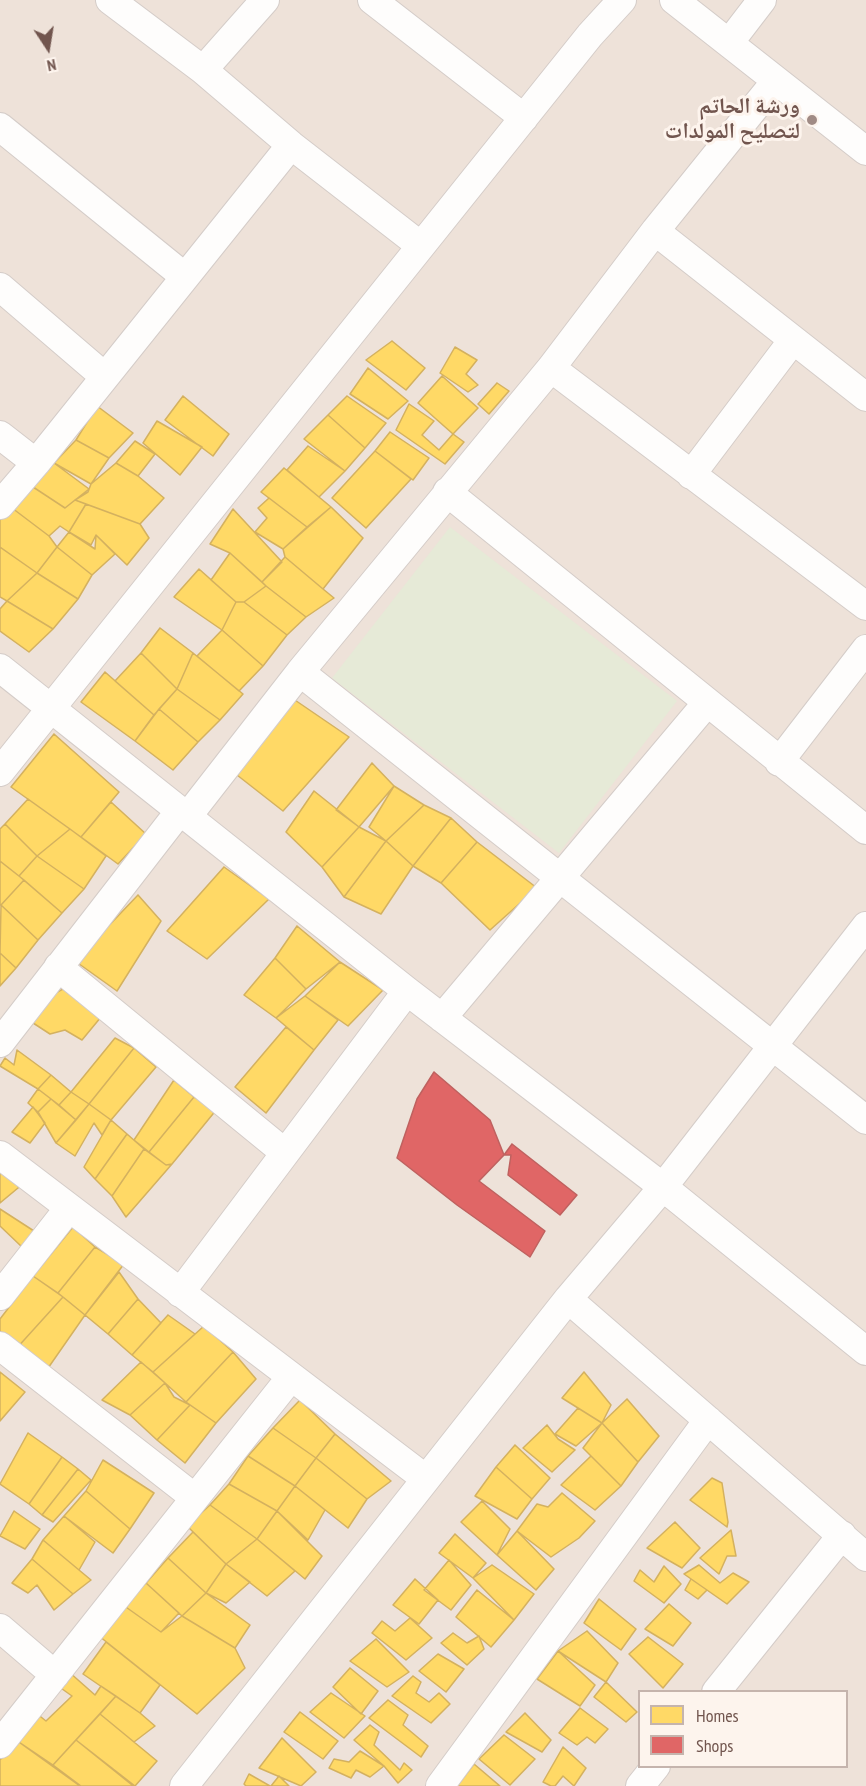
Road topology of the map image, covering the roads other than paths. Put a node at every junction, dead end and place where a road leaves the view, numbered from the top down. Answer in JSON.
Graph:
{"nodes":[{"id":1,"x":110,"y":0,"type":"edge"},
{"id":2,"x":265,"y":0,"type":"edge"},
{"id":3,"x":372,"y":0,"type":"edge"},
{"id":4,"x":622,"y":0,"type":"edge"},
{"id":5,"x":674,"y":0,"type":"edge"},
{"id":6,"x":762,"y":0,"type":"edge"},
{"id":7,"x":729,"y":44,"type":"junction"},
{"id":8,"x":203,"y":70,"type":"junction"},
{"id":9,"x":776,"y":81,"type":"junction"},
{"id":10,"x":524,"y":118,"type":"junction"},
{"id":11,"x":0,"y":127,"type":"edge"},
{"id":12,"x":291,"y":145,"type":"junction"},
{"id":13,"x":866,"y":151,"type":"edge"},
{"id":14,"x":655,"y":231,"type":"junction"},
{"id":15,"x":422,"y":246,"type":"junction"},
{"id":16,"x":185,"y":277,"type":"junction"},
{"id":17,"x":0,"y":287,"type":"edge"},
{"id":18,"x":793,"y":340,"type":"junction"},
{"id":19,"x":550,"y":368,"type":"junction"},
{"id":20,"x":105,"y":377,"type":"junction"},
{"id":21,"x":866,"y":397,"type":"edge"},
{"id":22,"x":0,"y":435,"type":"edge"},
{"id":23,"x":36,"y":463,"type":"junction"},
{"id":24,"x":691,"y":475,"type":"junction"},
{"id":25,"x":447,"y":492,"type":"junction"},
{"id":26,"x":0,"y":505,"type":"edge"},
{"id":27,"x":866,"y":606,"type":"edge"},
{"id":28,"x":866,"y":649,"type":"edge"},
{"id":29,"x":0,"y":668,"type":"edge"},
{"id":30,"x":300,"y":672,"type":"junction"},
{"id":31,"x":706,"y":704,"type":"junction"},
{"id":32,"x":51,"y":708,"type":"junction"},
{"id":33,"x":779,"y":762,"type":"junction"},
{"id":34,"x":0,"y":772,"type":"edge"},
{"id":35,"x":183,"y":815,"type":"junction"},
{"id":36,"x":866,"y":830,"type":"edge"},
{"id":37,"x":559,"y":877,"type":"junction"},
{"id":38,"x":866,"y":926,"type":"edge"},
{"id":39,"x":58,"y":967,"type":"junction"},
{"id":40,"x":407,"y":991,"type":"junction"},
{"id":41,"x":442,"y":1018,"type":"junction"},
{"id":42,"x":0,"y":1043,"type":"edge"},
{"id":43,"x":773,"y":1046,"type":"junction"},
{"id":44,"x":866,"y":1120,"type":"edge"},
{"id":45,"x":284,"y":1152,"type":"junction"},
{"id":46,"x":0,"y":1155,"type":"edge"},
{"id":47,"x":663,"y":1186,"type":"junction"},
{"id":48,"x":69,"y":1208,"type":"junction"},
{"id":49,"x":180,"y":1293,"type":"junction"},
{"id":50,"x":0,"y":1296,"type":"edge"},
{"id":51,"x":568,"y":1299,"type":"junction"},
{"id":52,"x":0,"y":1346,"type":"edge"},
{"id":53,"x":866,"y":1351,"type":"edge"},
{"id":54,"x":291,"y":1377,"type":"junction"},
{"id":55,"x":708,"y":1420,"type":"junction"},
{"id":56,"x":426,"y":1479,"type":"junction"},
{"id":57,"x":195,"y":1498,"type":"junction"},
{"id":58,"x":842,"y":1535,"type":"junction"},
{"id":59,"x":866,"y":1557,"type":"edge"},
{"id":60,"x":0,"y":1628,"type":"edge"},
{"id":61,"x":55,"y":1675,"type":"junction"},
{"id":62,"x":718,"y":1690,"type":"edge"},
{"id":63,"x":0,"y":1744,"type":"edge"},
{"id":64,"x":655,"y":1768,"type":"edge"},
{"id":65,"x":184,"y":1786,"type":"edge"},
{"id":66,"x":440,"y":1786,"type":"edge"},
{"id":67,"x":640,"y":1786,"type":"edge"}],
"edges":[{"from":1,"to":8,"type":"street"},
{"from":2,"to":8,"type":"street"},
{"from":3,"to":10,"type":"street"},
{"from":4,"to":10,"type":"street"},
{"from":5,"to":7,"type":"street"},
{"from":6,"to":7,"type":"street"},
{"from":7,"to":9,"type":"street"},
{"from":8,"to":12,"type":"street"},
{"from":9,"to":13,"type":"street"},
{"from":9,"to":14,"type":"street"},
{"from":10,"to":15,"type":"street"},
{"from":11,"to":16,"type":"street"},
{"from":12,"to":15,"type":"street"},
{"from":12,"to":16,"type":"street"},
{"from":14,"to":18,"type":"street"},
{"from":14,"to":19,"type":"street"},
{"from":15,"to":32,"type":"street"},
{"from":16,"to":20,"type":"street"},
{"from":17,"to":20,"type":"street"},
{"from":18,"to":21,"type":"street"},
{"from":18,"to":24,"type":"street"},
{"from":19,"to":24,"type":"street"},
{"from":19,"to":25,"type":"street"},
{"from":20,"to":23,"type":"street"},
{"from":22,"to":23,"type":"street"},
{"from":23,"to":26,"type":"street"},
{"from":24,"to":27,"type":"street"},
{"from":25,"to":30,"type":"street"},
{"from":25,"to":31,"type":"street"},
{"from":28,"to":33,"type":"street"},
{"from":29,"to":32,"type":"street"},
{"from":30,"to":35,"type":"street"},
{"from":30,"to":37,"type":"street"},
{"from":31,"to":33,"type":"street"},
{"from":31,"to":37,"type":"street"},
{"from":32,"to":34,"type":"street"},
{"from":32,"to":35,"type":"street"},
{"from":33,"to":36,"type":"street"},
{"from":35,"to":39,"type":"street"},
{"from":35,"to":40,"type":"street"},
{"from":37,"to":41,"type":"street"},
{"from":37,"to":43,"type":"street"},
{"from":38,"to":43,"type":"street"},
{"from":39,"to":42,"type":"street"},
{"from":39,"to":45,"type":"street"},
{"from":40,"to":41,"type":"street"},
{"from":40,"to":45,"type":"street"},
{"from":41,"to":47,"type":"street"},
{"from":43,"to":44,"type":"street"},
{"from":43,"to":47,"type":"street"},
{"from":45,"to":49,"type":"street"},
{"from":46,"to":48,"type":"street"},
{"from":47,"to":51,"type":"street"},
{"from":47,"to":53,"type":"street"},
{"from":48,"to":49,"type":"street"},
{"from":48,"to":50,"type":"street"},
{"from":49,"to":54,"type":"street"},
{"from":51,"to":55,"type":"street"},
{"from":51,"to":56,"type":"street"},
{"from":52,"to":57,"type":"street"},
{"from":54,"to":56,"type":"street"},
{"from":54,"to":57,"type":"street"},
{"from":55,"to":58,"type":"street"},
{"from":55,"to":66,"type":"street"},
{"from":56,"to":65,"type":"street"},
{"from":57,"to":61,"type":"street"},
{"from":58,"to":59,"type":"street"},
{"from":58,"to":62,"type":"street"},
{"from":60,"to":61,"type":"street"},
{"from":61,"to":63,"type":"street"},
{"from":64,"to":67,"type":"street"}]}
